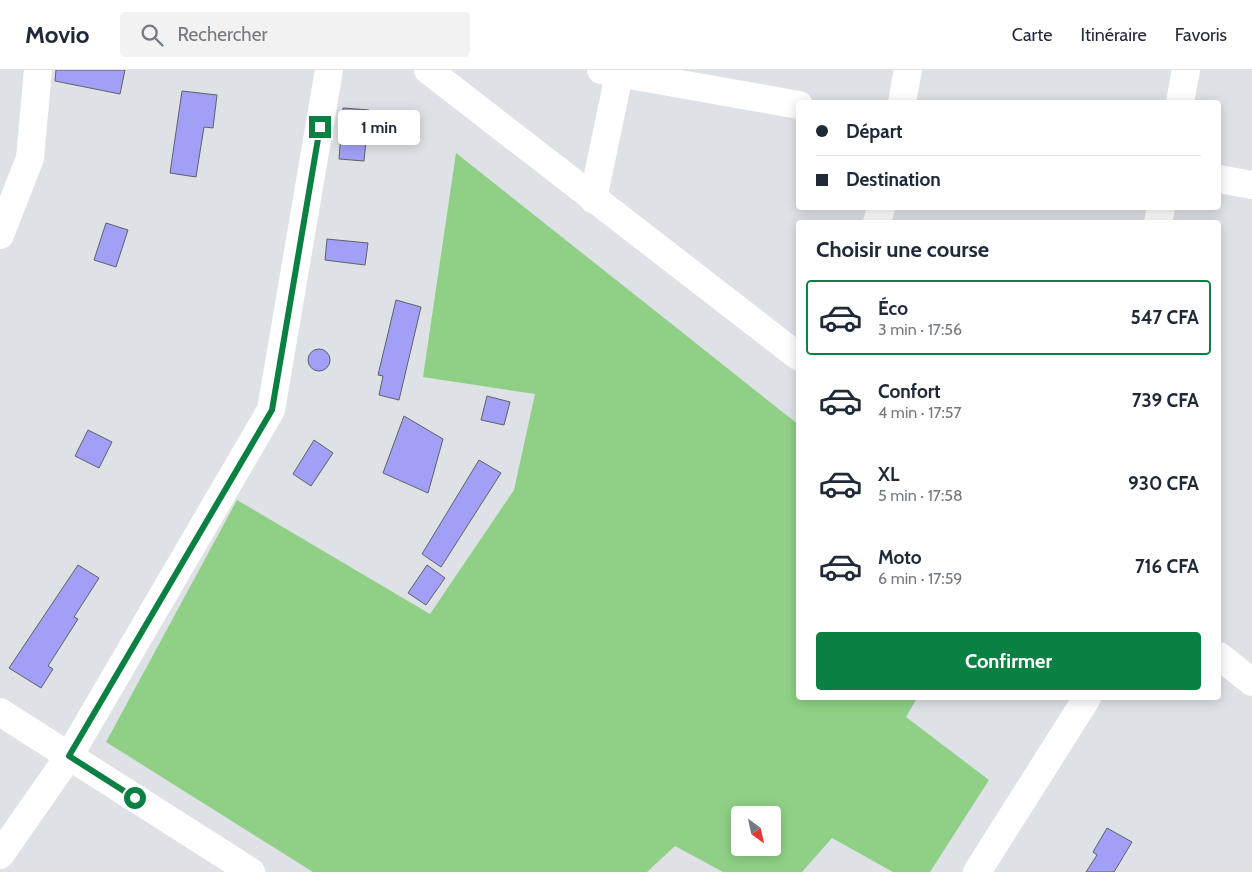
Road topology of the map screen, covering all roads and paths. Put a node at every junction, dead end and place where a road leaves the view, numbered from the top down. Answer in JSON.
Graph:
{"nodes":[{"id":1,"x":38,"y":70,"type":"edge"},
{"id":2,"x":329,"y":70,"type":"edge"},
{"id":3,"x":428,"y":70,"type":"edge"},
{"id":4,"x":908,"y":70,"type":"edge"},
{"id":5,"x":1186,"y":70,"type":"edge"},
{"id":6,"x":614,"y":71,"type":"edge"},
{"id":7,"x":902,"y":100,"type":"edge"},
{"id":8,"x":1180,"y":100,"type":"edge"},
{"id":9,"x":796,"y":104,"type":"edge"},
{"id":10,"x":1221,"y":179,"type":"edge"},
{"id":11,"x":1252,"y":185,"type":"edge"},
{"id":12,"x":593,"y":199,"type":"junction"},
{"id":13,"x":0,"y":234,"type":"edge"},
{"id":14,"x":796,"y":355,"type":"edge"},
{"id":15,"x":1221,"y":658,"type":"edge"},
{"id":16,"x":1252,"y":682,"type":"edge"},
{"id":17,"x":1086,"y":700,"type":"edge"},
{"id":18,"x":0,"y":712,"type":"edge"},
{"id":19,"x":69,"y":756,"type":"junction"},
{"id":20,"x":0,"y":855,"type":"edge"},
{"id":21,"x":251,"y":872,"type":"edge"},
{"id":22,"x":977,"y":872,"type":"edge"}],
"edges":[{"from":1,"to":13,"type":"street"},
{"from":2,"to":19,"type":"street"},
{"from":3,"to":12,"type":"street"},
{"from":4,"to":7,"type":"street"},
{"from":5,"to":8,"type":"street"},
{"from":6,"to":9,"type":"street"},
{"from":6,"to":12,"type":"street"},
{"from":10,"to":11,"type":"street"},
{"from":12,"to":14,"type":"street"},
{"from":15,"to":16,"type":"street"},
{"from":17,"to":22,"type":"street"},
{"from":18,"to":19,"type":"street"},
{"from":19,"to":20,"type":"street"},
{"from":19,"to":21,"type":"street"}]}
